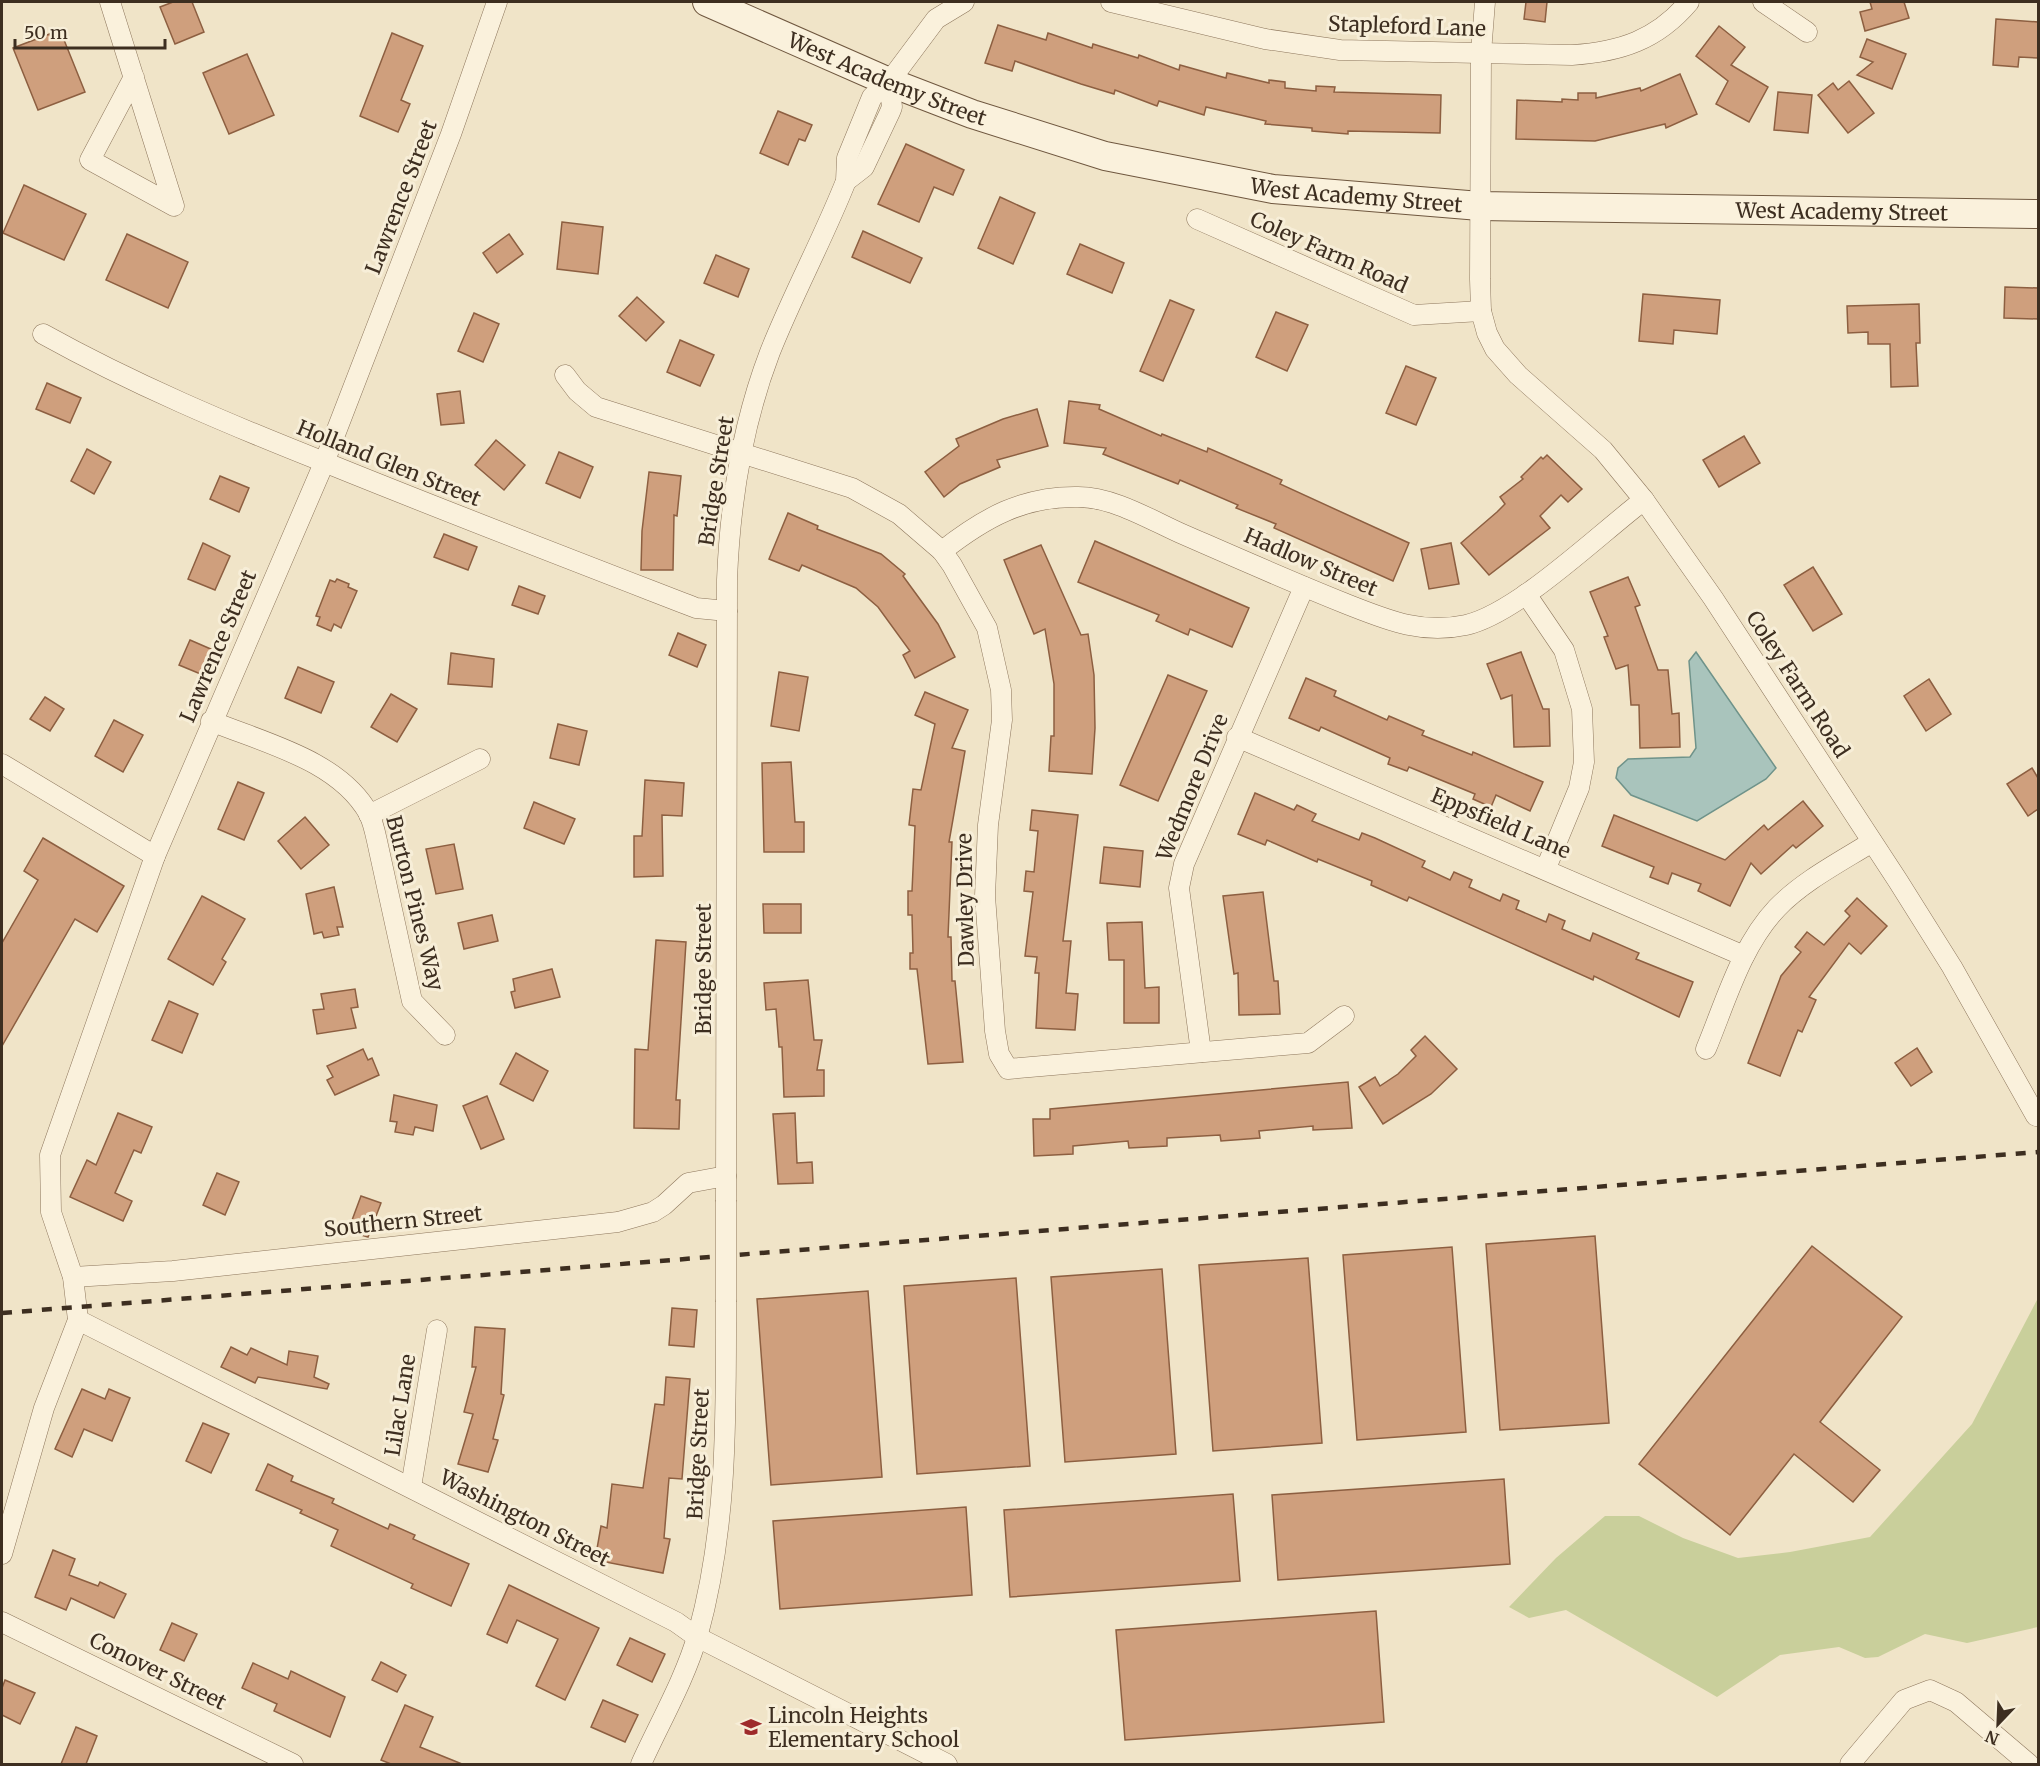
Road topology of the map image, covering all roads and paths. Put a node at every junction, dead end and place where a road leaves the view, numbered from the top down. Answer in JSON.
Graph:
{"nodes":[{"id":1,"x":110,"y":2,"type":"edge"},
{"id":2,"x":498,"y":2,"type":"edge"},
{"id":3,"x":707,"y":2,"type":"edge"},
{"id":4,"x":964,"y":2,"type":"edge"},
{"id":5,"x":1485,"y":2,"type":"edge"},
{"id":6,"x":1689,"y":2,"type":"edge"},
{"id":7,"x":1763,"y":2,"type":"edge"},
{"id":8,"x":1122,"y":3,"type":"edge"},
{"id":9,"x":1807,"y":32,"type":"dead end"},
{"id":10,"x":1481,"y":53,"type":"junction"},
{"id":11,"x":134,"y":77,"type":"junction"},
{"id":12,"x":889,"y":82,"type":"junction"},
{"id":13,"x":1480,"y":206,"type":"junction"},
{"id":14,"x":2038,"y":214,"type":"edge"},
{"id":15,"x":1197,"y":219,"type":"dead end"},
{"id":16,"x":1481,"y":311,"type":"junction"},
{"id":17,"x":43,"y":334,"type":"dead end"},
{"id":18,"x":565,"y":375,"type":"dead end"},
{"id":19,"x":741,"y":454,"type":"junction"},
{"id":20,"x":324,"y":463,"type":"junction"},
{"id":21,"x":1644,"y":500,"type":"junction"},
{"id":22,"x":942,"y":551,"type":"junction"},
{"id":23,"x":1304,"y":587,"type":"junction"},
{"id":24,"x":1526,"y":594,"type":"junction"},
{"id":25,"x":727,"y":611,"type":"junction"},
{"id":26,"x":211,"y":721,"type":"junction"},
{"id":27,"x":1238,"y":736,"type":"junction"},
{"id":28,"x":480,"y":759,"type":"dead end"},
{"id":29,"x":2,"y":764,"type":"edge"},
{"id":30,"x":369,"y":815,"type":"junction"},
{"id":31,"x":1872,"y":842,"type":"junction"},
{"id":32,"x":155,"y":856,"type":"junction"},
{"id":33,"x":1546,"y":868,"type":"junction"},
{"id":34,"x":1744,"y":956,"type":"junction"},
{"id":35,"x":1344,"y":1016,"type":"dead end"},
{"id":36,"x":445,"y":1035,"type":"dead end"},
{"id":37,"x":1706,"y":1049,"type":"dead end"},
{"id":38,"x":1201,"y":1052,"type":"junction"},
{"id":39,"x":2036,"y":1116,"type":"dead end"},
{"id":40,"x":726,"y":1176,"type":"junction"},
{"id":41,"x":73,"y":1277,"type":"junction"},
{"id":42,"x":78,"y":1320,"type":"junction"},
{"id":43,"x":437,"y":1330,"type":"dead end"},
{"id":44,"x":411,"y":1487,"type":"junction"},
{"id":45,"x":2,"y":1554,"type":"edge"},
{"id":46,"x":2,"y":1623,"type":"edge"},
{"id":47,"x":697,"y":1636,"type":"junction"},
{"id":48,"x":293,"y":1764,"type":"edge"},
{"id":49,"x":641,"y":1764,"type":"edge"},
{"id":50,"x":947,"y":1764,"type":"edge"},
{"id":51,"x":1850,"y":1764,"type":"edge"},
{"id":52,"x":2029,"y":1764,"type":"edge"}],
"edges":[{"from":1,"to":11,"type":"street"},
{"from":2,"to":20,"type":"street","name":"Lawrence Street"},
{"from":3,"to":12,"type":"main road","name":"West Academy Street"},
{"from":4,"to":12,"type":"street"},
{"from":5,"to":10,"type":"street","name":"Coley Farm Road"},
{"from":6,"to":10,"type":"street","name":"Stapleford Lane"},
{"from":7,"to":9,"type":"street"},
{"from":8,"to":10,"type":"street","name":"Stapleford Lane"},
{"from":10,"to":13,"type":"street","name":"Coley Farm Road"},
{"from":11,"to":11,"type":"street"},
{"from":12,"to":13,"type":"main road","name":"West Academy Street"},
{"from":12,"to":19,"type":"street","name":"Bridge Street"},
{"from":13,"to":14,"type":"main road","name":"West Academy Street"},
{"from":13,"to":16,"type":"street","name":"Coley Farm Road"},
{"from":15,"to":16,"type":"street","name":"Coley Farm Road"},
{"from":16,"to":21,"type":"street","name":"Coley Farm Road"},
{"from":17,"to":20,"type":"street","name":"Holland Glen Street"},
{"from":18,"to":19,"type":"street","name":"Dawley Drive"},
{"from":19,"to":22,"type":"street","name":"Dawley Drive"},
{"from":19,"to":25,"type":"street","name":"Bridge Street"},
{"from":20,"to":25,"type":"street","name":"Holland Glen Street"},
{"from":20,"to":26,"type":"street","name":"Lawrence Street"},
{"from":21,"to":24,"type":"street","name":"Hadlow Street"},
{"from":21,"to":31,"type":"street","name":"Coley Farm Road"},
{"from":22,"to":23,"type":"street","name":"Hadlow Street"},
{"from":22,"to":38,"type":"street","name":"Dawley Drive"},
{"from":23,"to":24,"type":"street","name":"Hadlow Street"},
{"from":23,"to":27,"type":"street","name":"Wedmore Drive"},
{"from":24,"to":33,"type":"street"},
{"from":25,"to":40,"type":"street","name":"Bridge Street"},
{"from":26,"to":30,"type":"street","name":"Burton Pines Way"},
{"from":26,"to":32,"type":"street","name":"Lawrence Street"},
{"from":27,"to":33,"type":"street","name":"Eppsfield Lane"},
{"from":27,"to":38,"type":"street","name":"Wedmore Drive"},
{"from":28,"to":30,"type":"street"},
{"from":29,"to":32,"type":"street"},
{"from":30,"to":36,"type":"street","name":"Burton Pines Way"},
{"from":31,"to":34,"type":"street"},
{"from":31,"to":39,"type":"street","name":"Coley Farm Road"},
{"from":32,"to":41,"type":"street","name":"Lawrence Street"},
{"from":33,"to":34,"type":"street","name":"Eppsfield Lane"},
{"from":34,"to":37,"type":"street"},
{"from":35,"to":38,"type":"street","name":"Dawley Drive"},
{"from":40,"to":41,"type":"street","name":"Southern Street"},
{"from":40,"to":47,"type":"street","name":"Bridge Street","bridge":true},
{"from":41,"to":42,"type":"street","name":"Lawrence Street"},
{"from":42,"to":44,"type":"street","name":"Washington Street"},
{"from":42,"to":45,"type":"street"},
{"from":43,"to":44,"type":"street","name":"Lilac Lane"},
{"from":44,"to":47,"type":"street","name":"Washington Street"},
{"from":46,"to":48,"type":"street","name":"Conover Street"},
{"from":47,"to":49,"type":"street","name":"Bridge Street"},
{"from":47,"to":50,"type":"street","name":"Washington Street"},
{"from":51,"to":52,"type":"street"}]}
